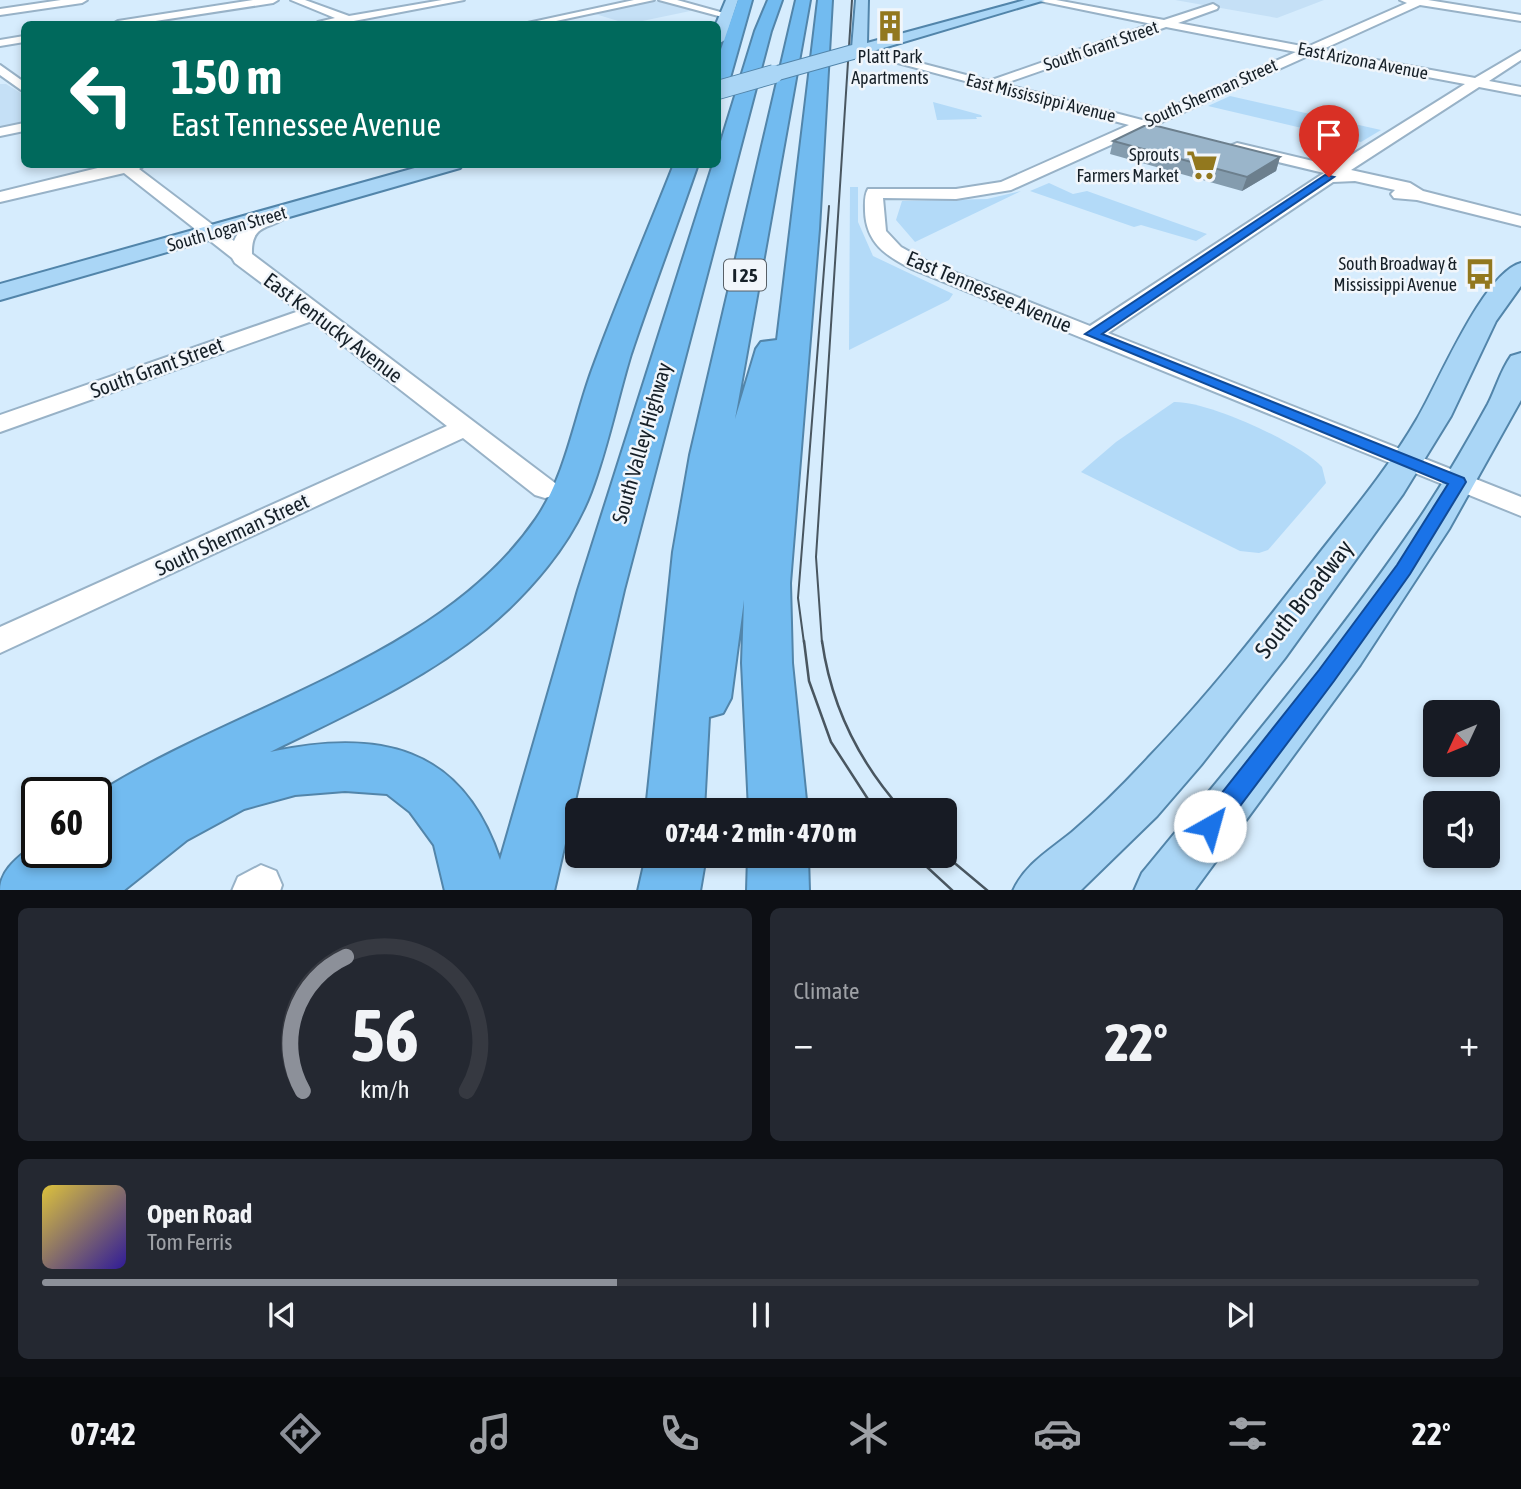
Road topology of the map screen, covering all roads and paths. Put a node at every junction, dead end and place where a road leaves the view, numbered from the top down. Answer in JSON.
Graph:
{"nodes":[{"id":1,"x":82,"y":0,"type":"edge"},
{"id":2,"x":273,"y":0,"type":"edge"},
{"id":3,"x":296,"y":0,"type":"edge"},
{"id":4,"x":458,"y":0,"type":"edge"},
{"id":5,"x":649,"y":0,"type":"edge"},
{"id":6,"x":664,"y":0,"type":"edge"},
{"id":7,"x":732,"y":0,"type":"edge"},
{"id":8,"x":745,"y":0,"type":"edge"},
{"id":9,"x":755,"y":0,"type":"edge"},
{"id":10,"x":775,"y":0,"type":"edge"},
{"id":11,"x":803,"y":0,"type":"edge"},
{"id":12,"x":862,"y":0,"type":"edge"},
{"id":13,"x":1040,"y":0,"type":"edge"},
{"id":14,"x":1402,"y":0,"type":"edge"},
{"id":15,"x":1420,"y":1,"type":"edge"},
{"id":16,"x":831,"y":4,"type":"edge"},
{"id":17,"x":1213,"y":7,"type":"dead end"},
{"id":18,"x":0,"y":12,"type":"edge"},
{"id":19,"x":726,"y":15,"type":"junction"},
{"id":20,"x":1521,"y":18,"type":"edge"},
{"id":21,"x":349,"y":20,"type":"junction"},
{"id":22,"x":137,"y":21,"type":"edge"},
{"id":23,"x":342,"y":21,"type":"edge"},
{"id":24,"x":352,"y":21,"type":"edge"},
{"id":25,"x":543,"y":21,"type":"edge"},
{"id":26,"x":1164,"y":24,"type":"junction"},
{"id":27,"x":721,"y":28,"type":"edge"},
{"id":28,"x":21,"y":40,"type":"edge"},
{"id":29,"x":0,"y":43,"type":"edge"},
{"id":30,"x":1306,"y":50,"type":"junction"},
{"id":31,"x":856,"y":52,"type":"junction"},
{"id":32,"x":1521,"y":55,"type":"edge"},
{"id":33,"x":0,"y":69,"type":"edge"},
{"id":34,"x":16,"y":82,"type":"edge"},
{"id":35,"x":1477,"y":83,"type":"junction"},
{"id":36,"x":989,"y":85,"type":"junction"},
{"id":37,"x":1521,"y":91,"type":"edge"},
{"id":38,"x":726,"y":95,"type":"edge"},
{"id":39,"x":721,"y":118,"type":"edge"},
{"id":40,"x":1141,"y":124,"type":"junction"},
{"id":41,"x":21,"y":128,"type":"edge"},
{"id":42,"x":1167,"y":130,"type":"edge"},
{"id":43,"x":0,"y":132,"type":"edge"},
{"id":44,"x":116,"y":168,"type":"edge"},
{"id":45,"x":132,"y":168,"type":"edge"},
{"id":46,"x":439,"y":168,"type":"edge"},
{"id":47,"x":685,"y":168,"type":"edge"},
{"id":48,"x":710,"y":168,"type":"edge"},
{"id":49,"x":1334,"y":174,"type":"junction"},
{"id":50,"x":1411,"y":191,"type":"joint"},
{"id":51,"x":874,"y":193,"type":"joint"},
{"id":52,"x":0,"y":197,"type":"edge"},
{"id":53,"x":282,"y":213,"type":"junction"},
{"id":54,"x":1521,"y":222,"type":"edge"},
{"id":55,"x":805,"y":229,"type":"junction"},
{"id":56,"x":211,"y":233,"type":"junction"},
{"id":57,"x":242,"y":259,"type":"junction"},
{"id":58,"x":1521,"y":271,"type":"edge"},
{"id":59,"x":0,"y":292,"type":"edge"},
{"id":60,"x":313,"y":313,"type":"junction"},
{"id":61,"x":1092,"y":334,"type":"junction"},
{"id":62,"x":1521,"y":362,"type":"edge"},
{"id":63,"x":0,"y":424,"type":"edge"},
{"id":64,"x":464,"y":428,"type":"junction"},
{"id":65,"x":1405,"y":460,"type":"junction"},
{"id":66,"x":1458,"y":482,"type":"junction"},
{"id":67,"x":545,"y":489,"type":"dead end"},
{"id":68,"x":1521,"y":507,"type":"edge"},
{"id":69,"x":0,"y":641,"type":"edge"},
{"id":70,"x":676,"y":798,"type":"edge"},
{"id":71,"x":686,"y":798,"type":"edge"},
{"id":72,"x":777,"y":798,"type":"edge"},
{"id":73,"x":112,"y":817,"type":"edge"},
{"id":74,"x":51,"y":868,"type":"edge"},
{"id":75,"x":672,"y":868,"type":"edge"},
{"id":76,"x":778,"y":868,"type":"edge"},
{"id":77,"x":27,"y":890,"type":"edge"},
{"id":78,"x":79,"y":890,"type":"edge"},
{"id":79,"x":476,"y":890,"type":"edge"},
{"id":80,"x":523,"y":890,"type":"edge"},
{"id":81,"x":669,"y":890,"type":"edge"},
{"id":82,"x":778,"y":890,"type":"edge"},
{"id":83,"x":1041,"y":890,"type":"edge"},
{"id":84,"x":1162,"y":890,"type":"edge"}],
"edges":[{"from":1,"to":18,"type":"street"},
{"from":2,"to":22,"type":"street"},
{"from":3,"to":21,"type":"street"},
{"from":4,"to":21,"type":"street"},
{"from":5,"to":25,"type":"street"},
{"from":6,"to":19,"type":"street"},
{"from":7,"to":19,"type":"main road"},
{"from":8,"to":38,"type":"highway"},
{"from":9,"to":38,"type":"highway"},
{"from":10,"to":38,"type":"highway","name":"South Valley Highway","number":"I 25"},
{"from":11,"to":70,"type":"highway","number":"I 25"},
{"from":12,"to":31,"type":"main road"},
{"from":13,"to":26,"type":"street","name":"East Arizona Avenue"},
{"from":13,"to":31,"type":"main road"},
{"from":14,"to":15,"type":"street"},
{"from":15,"to":20,"type":"street"},
{"from":15,"to":30,"type":"street","name":"South Sherman Street"},
{"from":16,"to":55,"type":"highway"},
{"from":17,"to":26,"type":"street","name":"South Grant Street"},
{"from":19,"to":27,"type":"main road"},
{"from":21,"to":23,"type":"street"},
{"from":21,"to":24,"type":"street"},
{"from":26,"to":30,"type":"street","name":"East Arizona Avenue"},
{"from":26,"to":36,"type":"street","name":"South Grant Street"},
{"from":28,"to":29,"type":"street"},
{"from":30,"to":35,"type":"street","name":"East Arizona Avenue"},
{"from":30,"to":40,"type":"street","name":"South Sherman Street"},
{"from":31,"to":36,"type":"street","name":"East Mississippi Avenue"},
{"from":31,"to":38,"type":"main road","bridge":true},
{"from":32,"to":35,"type":"street"},
{"from":33,"to":34,"type":"street"},
{"from":35,"to":37,"type":"street","name":"East Arizona Avenue"},
{"from":35,"to":49,"type":"street"},
{"from":36,"to":40,"type":"street","name":"East Mississippi Avenue"},
{"from":38,"to":39,"type":"highway","name":"South Valley Highway","number":"I 25"},
{"from":40,"to":42,"type":"street","name":"East Mississippi Avenue"},
{"from":40,"to":51,"type":"street","name":"South Sherman Street"},
{"from":41,"to":43,"type":"street"},
{"from":44,"to":52,"type":"street"},
{"from":45,"to":56,"type":"street","name":"East Kentucky Avenue"},
{"from":46,"to":53,"type":"main road","name":"South Logan Street"},
{"from":47,"to":73,"type":"highway"},
{"from":48,"to":80,"type":"highway","name":"South Valley Highway","number":"I 25"},
{"from":49,"to":49,"type":"street"},
{"from":49,"to":50,"type":"street"},
{"from":49,"to":61,"type":"street"},
{"from":50,"to":54,"type":"street"},
{"from":51,"to":61,"type":"street","name":"East Tennessee Avenue"},
{"from":53,"to":56,"type":"main road","name":"South Logan Street"},
{"from":53,"to":57,"type":"street"},
{"from":55,"to":71,"type":"highway"},
{"from":55,"to":72,"type":"highway"},
{"from":56,"to":57,"type":"street","name":"East Kentucky Avenue"},
{"from":56,"to":59,"type":"main road","name":"South Logan Street"},
{"from":57,"to":60,"type":"street","name":"East Kentucky Avenue"},
{"from":58,"to":65,"type":"main road","name":"South Broadway"},
{"from":60,"to":63,"type":"street","name":"South Grant Street"},
{"from":60,"to":64,"type":"street","name":"East Kentucky Avenue"},
{"from":61,"to":65,"type":"street","name":"East Tennessee Avenue"},
{"from":62,"to":66,"type":"main road"},
{"from":64,"to":67,"type":"street","name":"East Kentucky Avenue"},
{"from":64,"to":69,"type":"street","name":"South Sherman Street"},
{"from":65,"to":66,"type":"street","name":"East Tennessee Avenue"},
{"from":65,"to":83,"type":"main road","name":"South Broadway"},
{"from":66,"to":68,"type":"street","name":"East Tennessee Avenue"},
{"from":66,"to":84,"type":"main road"},
{"from":74,"to":77,"type":"highway"},
{"from":75,"to":81,"type":"highway"},
{"from":76,"to":82,"type":"highway"},
{"from":78,"to":79,"type":"highway"}]}
